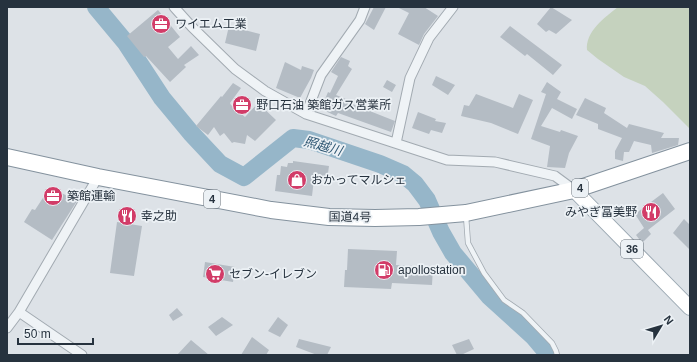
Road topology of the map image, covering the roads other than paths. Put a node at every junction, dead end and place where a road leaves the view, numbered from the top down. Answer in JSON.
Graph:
{"nodes":[{"id":1,"x":174,"y":7,"type":"edge"},
{"id":2,"x":365,"y":7,"type":"edge"},
{"id":3,"x":453,"y":7,"type":"edge"},
{"id":4,"x":306,"y":114,"type":"junction"},
{"id":5,"x":396,"y":143,"type":"junction"},
{"id":6,"x":690,"y":150,"type":"edge"},
{"id":7,"x":7,"y":157,"type":"edge"},
{"id":8,"x":98,"y":177,"type":"junction"},
{"id":9,"x":574,"y":190,"type":"junction"},
{"id":10,"x":463,"y":213,"type":"junction"},
{"id":11,"x":690,"y":308,"type":"edge"},
{"id":12,"x":19,"y":312,"type":"junction"},
{"id":13,"x":7,"y":328,"type":"edge"},
{"id":14,"x":557,"y":353,"type":"edge"},
{"id":15,"x":82,"y":355,"type":"edge"},
{"id":16,"x":562,"y":355,"type":"edge"}],
"edges":[{"from":1,"to":4,"type":"street"},
{"from":2,"to":4,"type":"street"},
{"from":3,"to":5,"type":"street"},
{"from":4,"to":5,"type":"street"},
{"from":5,"to":9,"type":"street"},
{"from":6,"to":9,"type":"highway","name":"国道4号","number":"4"},
{"from":7,"to":8,"type":"highway","name":"国道4号","number":"4"},
{"from":8,"to":10,"type":"highway","name":"国道4号","number":"4"},
{"from":8,"to":12,"type":"street"},
{"from":9,"to":10,"type":"highway","name":"国道4号","number":"4"},
{"from":9,"to":11,"type":"main road","number":"36"},
{"from":10,"to":14,"type":"lane"},
{"from":12,"to":13,"type":"street"},
{"from":12,"to":15,"type":"street"},
{"from":14,"to":16,"type":"lane"}]}
